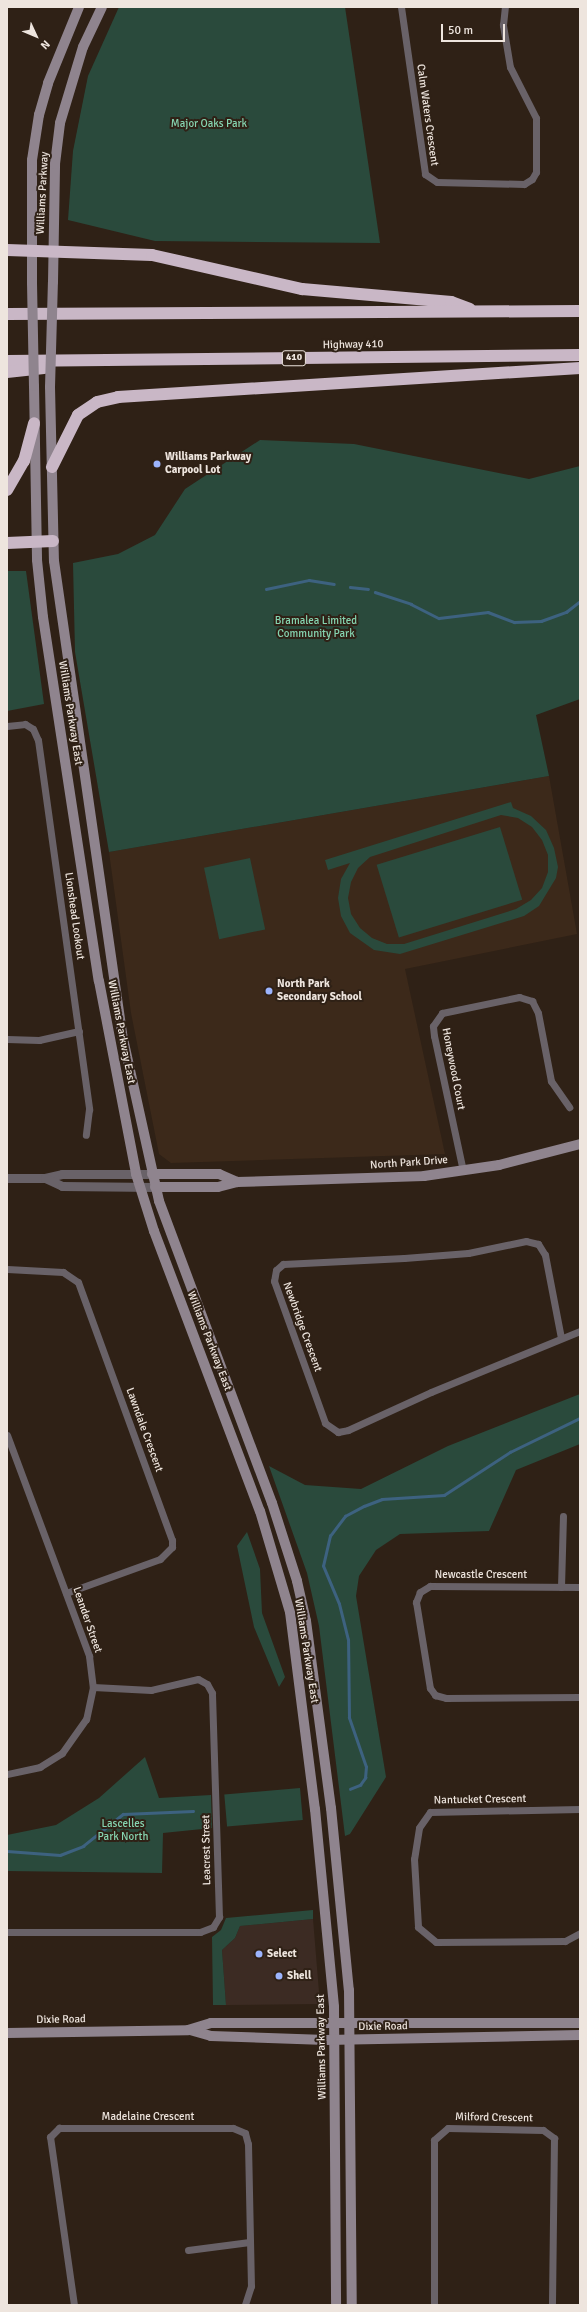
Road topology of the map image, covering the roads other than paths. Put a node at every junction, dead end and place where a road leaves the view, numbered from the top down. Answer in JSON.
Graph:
{"nodes":[{"id":1,"x":79,"y":7,"type":"edge"},
{"id":2,"x":102,"y":7,"type":"edge"},
{"id":3,"x":401,"y":7,"type":"edge"},
{"id":4,"x":505,"y":7,"type":"edge"},
{"id":5,"x":7,"y":250,"type":"edge"},
{"id":6,"x":32,"y":250,"type":"junction"},
{"id":7,"x":52,"y":250,"type":"junction"},
{"id":8,"x":580,"y":311,"type":"edge"},
{"id":9,"x":481,"y":312,"type":"junction"},
{"id":10,"x":7,"y":314,"type":"edge"},
{"id":11,"x":580,"y":355,"type":"edge"},
{"id":12,"x":77,"y":360,"type":"junction"},
{"id":13,"x":7,"y":361,"type":"edge"},
{"id":14,"x":580,"y":368,"type":"edge"},
{"id":15,"x":7,"y":372,"type":"edge"},
{"id":16,"x":34,"y":386,"type":"joint"},
{"id":17,"x":50,"y":387,"type":"joint"},
{"id":18,"x":34,"y":423,"type":"junction"},
{"id":19,"x":52,"y":467,"type":"junction"},
{"id":20,"x":7,"y":490,"type":"edge"},
{"id":21,"x":53,"y":541,"type":"junction"},
{"id":22,"x":37,"y":542,"type":"junction"},
{"id":23,"x":7,"y":543,"type":"edge"},
{"id":24,"x":7,"y":726,"type":"edge"},
{"id":25,"x":79,"y":1031,"type":"junction"},
{"id":26,"x":7,"y":1039,"type":"edge"},
{"id":27,"x":569,"y":1107,"type":"dead end"},
{"id":28,"x":86,"y":1135,"type":"dead end"},
{"id":29,"x":580,"y":1144,"type":"edge"},
{"id":30,"x":463,"y":1171,"type":"junction"},
{"id":31,"x":136,"y":1174,"type":"junction"},
{"id":32,"x":152,"y":1174,"type":"junction"},
{"id":33,"x":7,"y":1178,"type":"edge"},
{"id":34,"x":45,"y":1178,"type":"junction"},
{"id":35,"x":237,"y":1182,"type":"junction"},
{"id":36,"x":140,"y":1187,"type":"junction"},
{"id":37,"x":155,"y":1187,"type":"junction"},
{"id":38,"x":7,"y":1269,"type":"edge"},
{"id":39,"x":580,"y":1331,"type":"edge"},
{"id":40,"x":561,"y":1338,"type":"junction"},
{"id":41,"x":7,"y":1435,"type":"edge"},
{"id":42,"x":563,"y":1516,"type":"dead end"},
{"id":43,"x":561,"y":1587,"type":"junction"},
{"id":44,"x":580,"y":1587,"type":"edge"},
{"id":45,"x":66,"y":1593,"type":"junction"},
{"id":46,"x":93,"y":1687,"type":"junction"},
{"id":47,"x":580,"y":1698,"type":"edge"},
{"id":48,"x":7,"y":1774,"type":"edge"},
{"id":49,"x":580,"y":1809,"type":"edge"},
{"id":50,"x":7,"y":1932,"type":"edge"},
{"id":51,"x":580,"y":1933,"type":"edge"},
{"id":52,"x":335,"y":2022,"type":"junction"},
{"id":53,"x":349,"y":2022,"type":"junction"},
{"id":54,"x":580,"y":2024,"type":"edge"},
{"id":55,"x":188,"y":2030,"type":"junction"},
{"id":56,"x":7,"y":2033,"type":"edge"},
{"id":57,"x":580,"y":2035,"type":"edge"},
{"id":58,"x":335,"y":2039,"type":"junction"},
{"id":59,"x":348,"y":2039,"type":"junction"},
{"id":60,"x":249,"y":2242,"type":"junction"},
{"id":61,"x":188,"y":2250,"type":"dead end"},
{"id":62,"x":74,"y":2305,"type":"edge"},
{"id":63,"x":245,"y":2305,"type":"edge"},
{"id":64,"x":336,"y":2305,"type":"edge"},
{"id":65,"x":352,"y":2305,"type":"edge"},
{"id":66,"x":434,"y":2305,"type":"edge"},
{"id":67,"x":552,"y":2305,"type":"edge"}],
"edges":[{"from":1,"to":6,"type":"main road","name":"Williams Parkway"},
{"from":2,"to":7,"type":"main road","name":"Williams Parkway"},
{"from":3,"to":4,"type":"street","name":"Calm Waters Crescent"},
{"from":5,"to":6,"type":"highway"},
{"from":6,"to":7,"type":"highway"},
{"from":6,"to":16,"type":"main road","name":"Williams Parkway","bridge":true},
{"from":7,"to":9,"type":"highway"},
{"from":7,"to":17,"type":"main road","name":"Williams Parkway","bridge":true},
{"from":8,"to":9,"type":"highway"},
{"from":9,"to":10,"type":"highway"},
{"from":11,"to":12,"type":"highway","name":"Highway 410","number":"410"},
{"from":12,"to":13,"type":"highway","name":"Highway 410","number":"410"},
{"from":12,"to":15,"type":"highway"},
{"from":14,"to":19,"type":"highway"},
{"from":16,"to":18,"type":"main road","name":"Williams Parkway East"},
{"from":17,"to":19,"type":"main road","name":"Williams Parkway East"},
{"from":18,"to":20,"type":"highway"},
{"from":18,"to":22,"type":"main road","name":"Williams Parkway East"},
{"from":19,"to":21,"type":"main road","name":"Williams Parkway East"},
{"from":21,"to":22,"type":"highway"},
{"from":21,"to":32,"type":"main road","name":"Williams Parkway East"},
{"from":22,"to":23,"type":"highway"},
{"from":22,"to":31,"type":"main road","name":"Williams Parkway East"},
{"from":24,"to":25,"type":"street","name":"Lionshead Lookout"},
{"from":25,"to":26,"type":"street"},
{"from":25,"to":28,"type":"street","name":"Lionshead Lookout"},
{"from":27,"to":30,"type":"street","name":"Honeywood Court"},
{"from":29,"to":30,"type":"main road","name":"North Park Drive"},
{"from":30,"to":35,"type":"main road","name":"North Park Drive"},
{"from":31,"to":32,"type":"street"},
{"from":31,"to":34,"type":"street"},
{"from":31,"to":36,"type":"main road","name":"Williams Parkway East"},
{"from":32,"to":35,"type":"main road","name":"North Park Drive"},
{"from":32,"to":37,"type":"main road","name":"Williams Parkway East"},
{"from":33,"to":34,"type":"street"},
{"from":34,"to":36,"type":"street"},
{"from":35,"to":37,"type":"main road","name":"North Park Drive"},
{"from":36,"to":37,"type":"street"},
{"from":36,"to":52,"type":"main road","name":"Williams Parkway East"},
{"from":37,"to":53,"type":"main road","name":"Williams Parkway East"},
{"from":38,"to":45,"type":"street","name":"Lawndale Crescent"},
{"from":39,"to":40,"type":"street","name":"Newbridge Crescent"},
{"from":40,"to":40,"type":"street","name":"Newbridge Crescent"},
{"from":41,"to":45,"type":"street","name":"Leander Street"},
{"from":42,"to":43,"type":"street"},
{"from":43,"to":44,"type":"street","name":"Newcastle Crescent"},
{"from":43,"to":47,"type":"street","name":"Newcastle Crescent"},
{"from":45,"to":46,"type":"street","name":"Leander Street"},
{"from":46,"to":48,"type":"street","name":"Leander Street"},
{"from":46,"to":50,"type":"street","name":"Leacrest Street"},
{"from":49,"to":51,"type":"street","name":"Nantucket Crescent"},
{"from":52,"to":53,"type":"main road","name":"Dixie Road"},
{"from":52,"to":55,"type":"main road","name":"Dixie Road"},
{"from":52,"to":58,"type":"main road","name":"Williams Parkway East"},
{"from":53,"to":54,"type":"main road","name":"Dixie Road"},
{"from":53,"to":59,"type":"main road","name":"Williams Parkway East"},
{"from":55,"to":56,"type":"main road","name":"Dixie Road"},
{"from":55,"to":58,"type":"main road","name":"Dixie Road"},
{"from":57,"to":59,"type":"main road","name":"Dixie Road"},
{"from":58,"to":59,"type":"main road","name":"Dixie Road"},
{"from":58,"to":64,"type":"main road","name":"Williams Parkway East"},
{"from":59,"to":65,"type":"main road","name":"Williams Parkway East"},
{"from":60,"to":61,"type":"street"},
{"from":60,"to":62,"type":"street","name":"Madelaine Crescent"},
{"from":60,"to":63,"type":"street","name":"Madelaine Crescent"},
{"from":66,"to":67,"type":"street","name":"Milford Crescent"}]}
